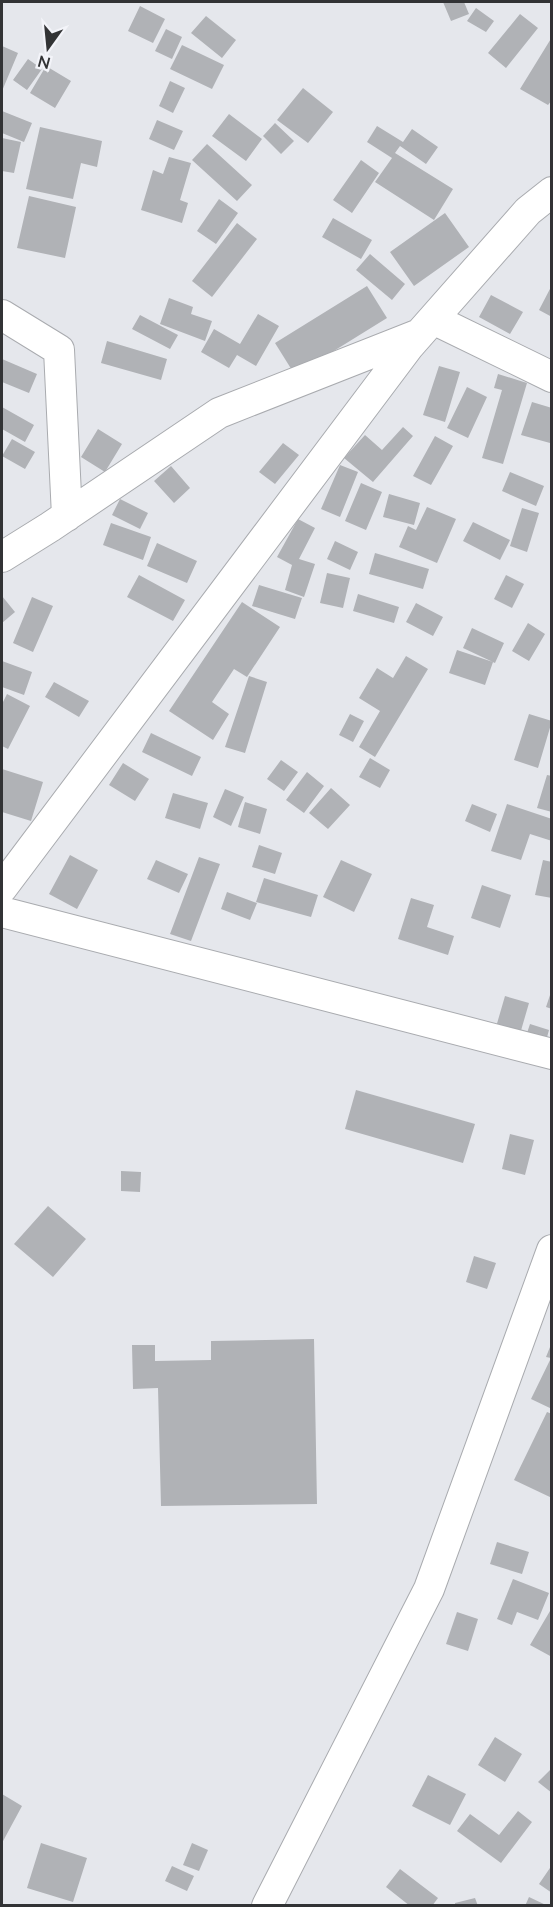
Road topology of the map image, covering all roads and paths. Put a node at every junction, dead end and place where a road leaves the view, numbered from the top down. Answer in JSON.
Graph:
{"nodes":[{"id":1,"x":552,"y":192,"type":"edge"},
{"id":2,"x":2,"y":315,"type":"edge"},
{"id":3,"x":426,"y":326,"type":"junction"},
{"id":4,"x":552,"y":376,"type":"edge"},
{"id":5,"x":67,"y":516,"type":"junction"},
{"id":6,"x":2,"y":557,"type":"edge"},
{"id":7,"x":2,"y":888,"type":"edge"},
{"id":8,"x":2,"y":912,"type":"edge"},
{"id":9,"x":552,"y":1054,"type":"edge"},
{"id":10,"x":552,"y":1250,"type":"edge"},
{"id":11,"x":267,"y":1905,"type":"edge"}],
"edges":[{"from":1,"to":3,"type":"street"},
{"from":2,"to":5,"type":"street"},
{"from":3,"to":4,"type":"street"},
{"from":3,"to":5,"type":"street"},
{"from":3,"to":7,"type":"street"},
{"from":5,"to":6,"type":"street"},
{"from":8,"to":9,"type":"street"},
{"from":10,"to":11,"type":"street"}]}
